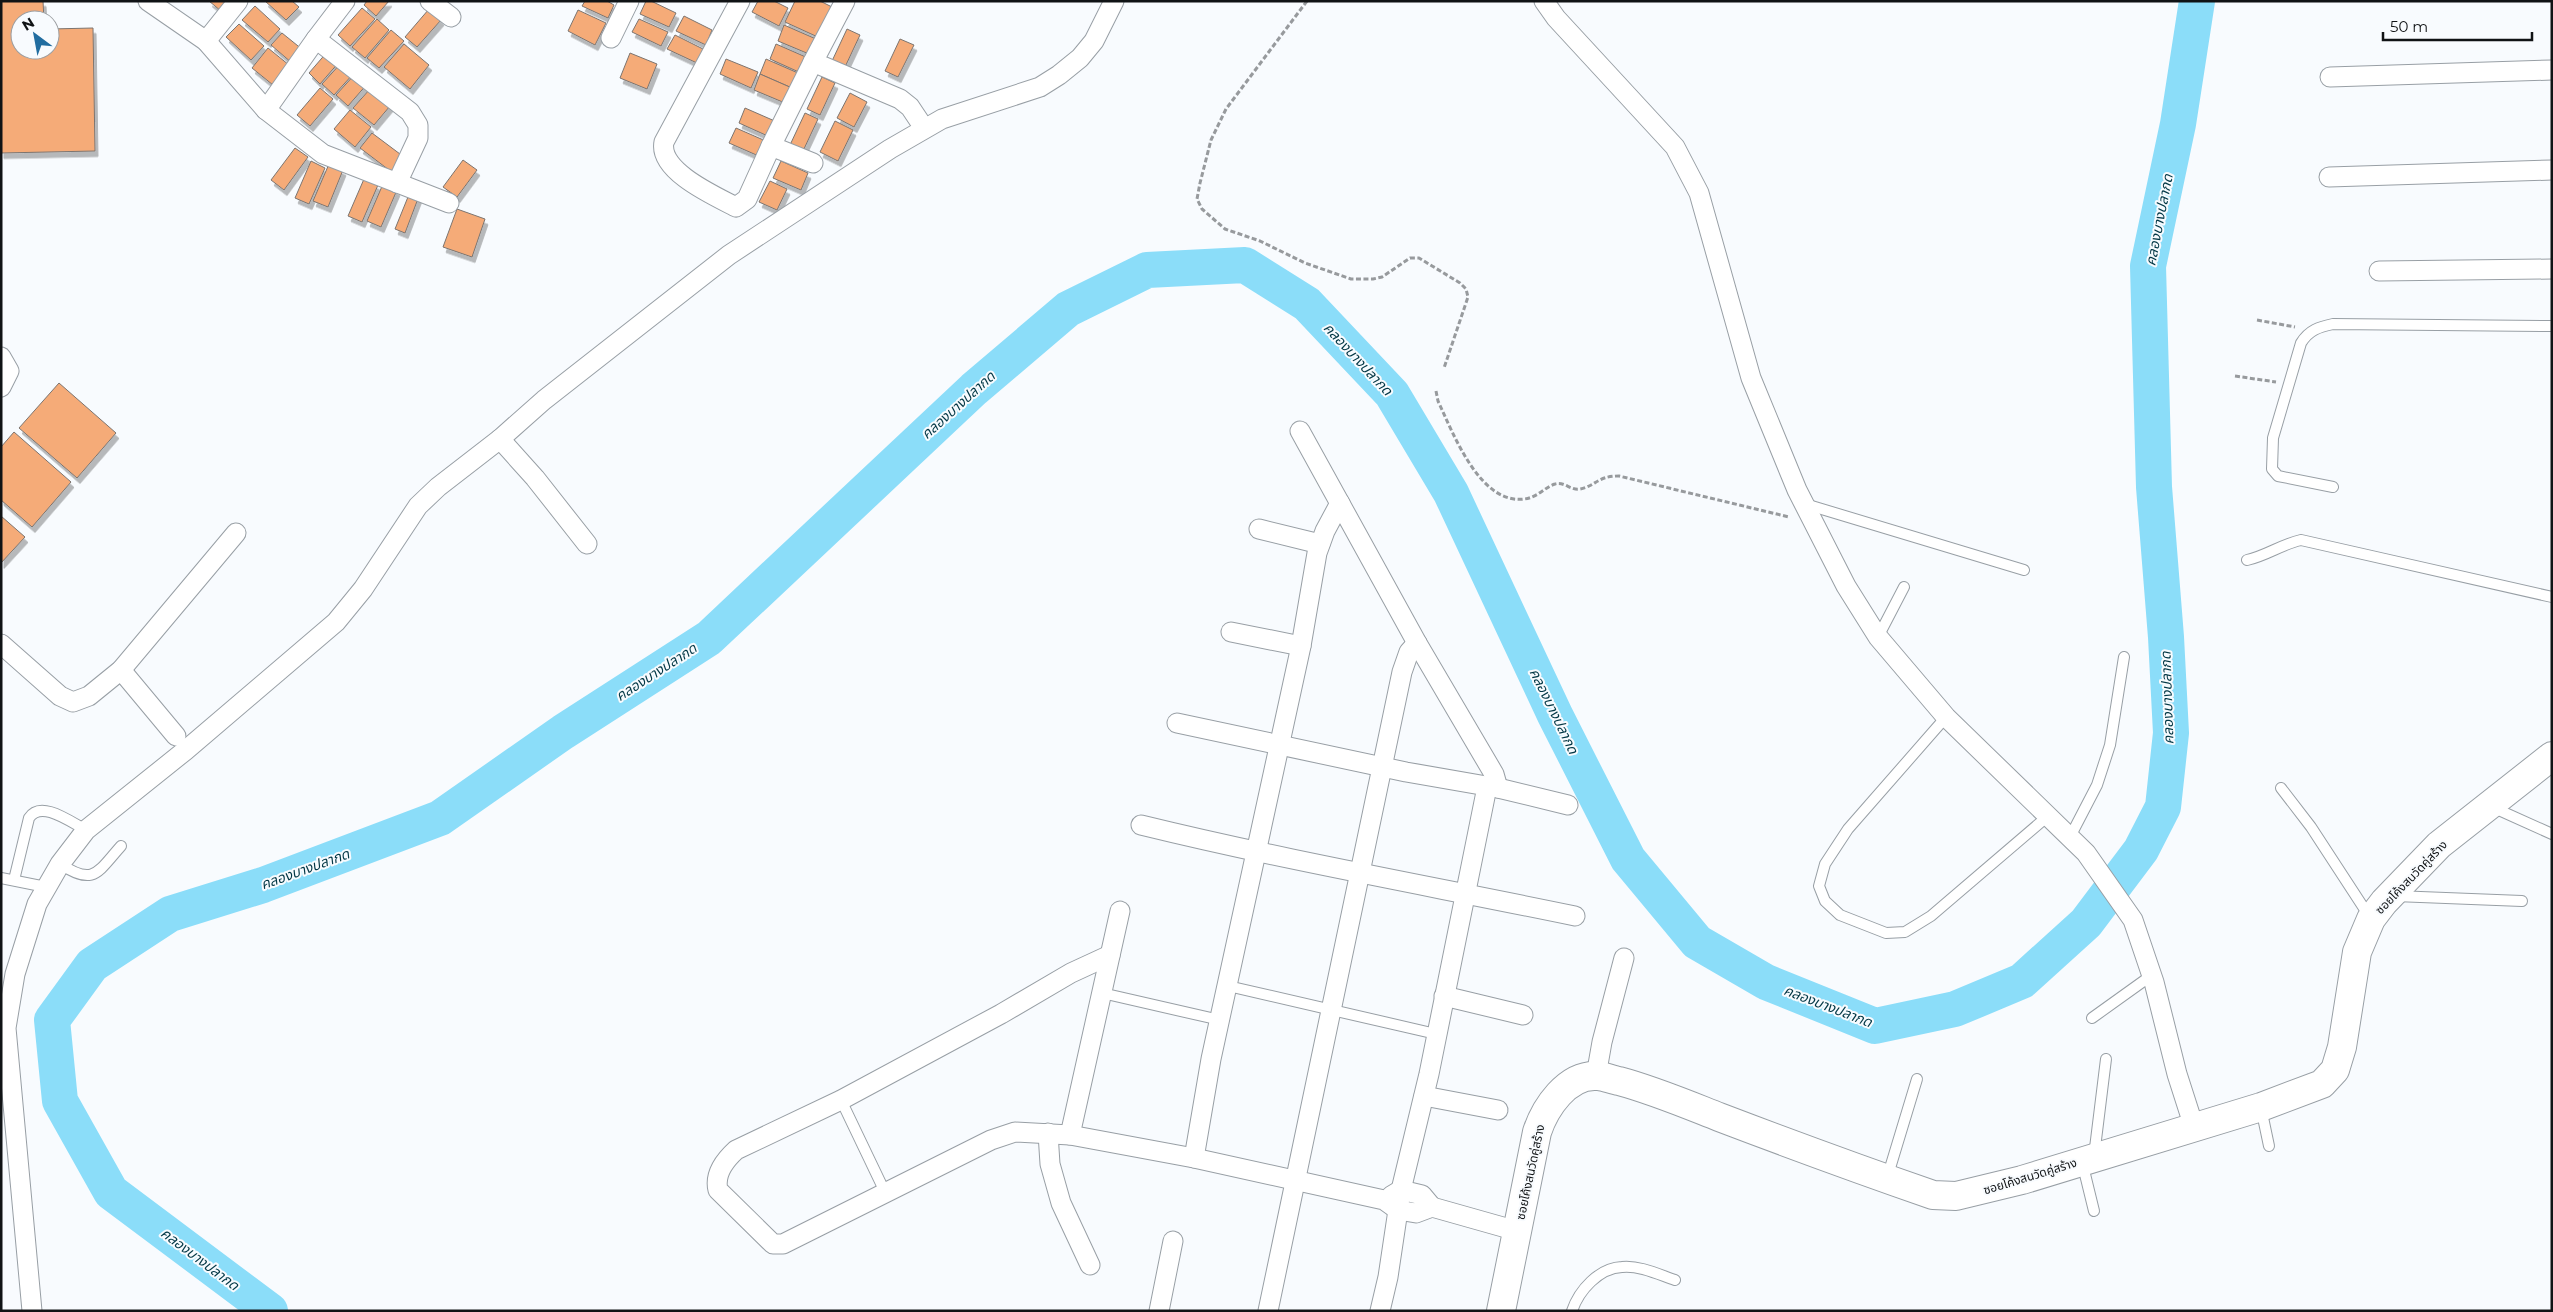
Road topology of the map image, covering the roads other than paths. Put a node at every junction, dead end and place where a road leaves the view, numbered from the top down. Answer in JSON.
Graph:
{"nodes":[{"id":1,"x":148,"y":1,"type":"edge"},
{"id":2,"x":238,"y":1,"type":"edge"},
{"id":3,"x":346,"y":1,"type":"edge"},
{"id":4,"x":430,"y":1,"type":"edge"},
{"id":5,"x":740,"y":1,"type":"edge"},
{"id":6,"x":845,"y":1,"type":"edge"},
{"id":7,"x":1114,"y":1,"type":"edge"},
{"id":8,"x":1544,"y":1,"type":"edge"},
{"id":9,"x":627,"y":2,"type":"edge"},
{"id":10,"x":451,"y":17,"type":"dead end"},
{"id":11,"x":611,"y":38,"type":"dead end"},
{"id":12,"x":316,"y":39,"type":"junction"},
{"id":13,"x":206,"y":41,"type":"junction"},
{"id":14,"x":812,"y":62,"type":"junction"},
{"id":15,"x":2552,"y":70,"type":"edge"},
{"id":16,"x":2330,"y":77,"type":"dead end"},
{"id":17,"x":266,"y":110,"type":"junction"},
{"id":18,"x":924,"y":128,"type":"junction"},
{"id":19,"x":771,"y":146,"type":"junction"},
{"id":20,"x":813,"y":163,"type":"dead end"},
{"id":21,"x":2552,"y":170,"type":"edge"},
{"id":22,"x":2329,"y":177,"type":"dead end"},
{"id":23,"x":397,"y":183,"type":"junction"},
{"id":24,"x":448,"y":203,"type":"dead end"},
{"id":25,"x":2552,"y":269,"type":"edge"},
{"id":26,"x":2379,"y":271,"type":"dead end"},
{"id":27,"x":2552,"y":326,"type":"edge"},
{"id":28,"x":1,"y":357,"type":"edge"},
{"id":29,"x":1,"y":387,"type":"edge"},
{"id":30,"x":1300,"y":431,"type":"dead end"},
{"id":31,"x":500,"y":438,"type":"junction"},
{"id":32,"x":2332,"y":487,"type":"dead end"},
{"id":33,"x":1340,"y":503,"type":"junction"},
{"id":34,"x":1804,"y":504,"type":"junction"},
{"id":35,"x":1259,"y":529,"type":"dead end"},
{"id":36,"x":236,"y":533,"type":"dead end"},
{"id":37,"x":587,"y":544,"type":"dead end"},
{"id":38,"x":1320,"y":544,"type":"junction"},
{"id":39,"x":2247,"y":560,"type":"dead end"},
{"id":40,"x":2024,"y":570,"type":"dead end"},
{"id":41,"x":1904,"y":587,"type":"dead end"},
{"id":42,"x":2552,"y":597,"type":"edge"},
{"id":43,"x":1231,"y":632,"type":"dead end"},
{"id":44,"x":1878,"y":637,"type":"junction"},
{"id":45,"x":1417,"y":643,"type":"junction"},
{"id":46,"x":1,"y":644,"type":"edge"},
{"id":47,"x":1302,"y":646,"type":"junction"},
{"id":48,"x":2124,"y":658,"type":"dead end"},
{"id":49,"x":121,"y":670,"type":"junction"},
{"id":50,"x":1946,"y":717,"type":"junction"},
{"id":51,"x":1177,"y":723,"type":"dead end"},
{"id":52,"x":176,"y":736,"type":"dead end"},
{"id":53,"x":1279,"y":745,"type":"junction"},
{"id":54,"x":2552,"y":756,"type":"edge"},
{"id":55,"x":1382,"y":767,"type":"junction"},
{"id":56,"x":1493,"y":787,"type":"junction"},
{"id":57,"x":2281,"y":788,"type":"dead end"},
{"id":58,"x":1568,"y":805,"type":"dead end"},
{"id":59,"x":2489,"y":806,"type":"junction"},
{"id":60,"x":2048,"y":816,"type":"junction"},
{"id":61,"x":1141,"y":825,"type":"dead end"},
{"id":62,"x":86,"y":830,"type":"junction"},
{"id":63,"x":2552,"y":834,"type":"edge"},
{"id":64,"x":2070,"y":837,"type":"junction"},
{"id":65,"x":121,"y":846,"type":"dead end"},
{"id":66,"x":1255,"y":853,"type":"junction"},
{"id":67,"x":60,"y":864,"type":"junction"},
{"id":68,"x":1359,"y":871,"type":"junction"},
{"id":69,"x":1,"y":878,"type":"edge"},
{"id":70,"x":14,"y":880,"type":"junction"},
{"id":71,"x":46,"y":886,"type":"junction"},
{"id":72,"x":1464,"y":893,"type":"junction"},
{"id":73,"x":2390,"y":896,"type":"junction"},
{"id":74,"x":2522,"y":901,"type":"dead end"},
{"id":75,"x":1120,"y":911,"type":"dead end"},
{"id":76,"x":1575,"y":916,"type":"dead end"},
{"id":77,"x":2371,"y":919,"type":"junction"},
{"id":78,"x":1110,"y":955,"type":"junction"},
{"id":79,"x":1624,"y":958,"type":"dead end"},
{"id":80,"x":2152,"y":975,"type":"junction"},
{"id":81,"x":1228,"y":986,"type":"junction"},
{"id":82,"x":1102,"y":993,"type":"junction"},
{"id":83,"x":1444,"y":996,"type":"junction"},
{"id":84,"x":1330,"y":1011,"type":"junction"},
{"id":85,"x":1523,"y":1015,"type":"dead end"},
{"id":86,"x":2092,"y":1018,"type":"dead end"},
{"id":87,"x":1220,"y":1020,"type":"junction"},
{"id":88,"x":1436,"y":1034,"type":"junction"},
{"id":89,"x":2106,"y":1059,"type":"dead end"},
{"id":90,"x":1596,"y":1076,"type":"junction"},
{"id":91,"x":1917,"y":1079,"type":"dead end"},
{"id":92,"x":1424,"y":1096,"type":"junction"},
{"id":93,"x":841,"y":1100,"type":"junction"},
{"id":94,"x":1498,"y":1110,"type":"dead end"},
{"id":95,"x":2262,"y":1112,"type":"junction"},
{"id":96,"x":2194,"y":1127,"type":"junction"},
{"id":97,"x":1048,"y":1132,"type":"junction"},
{"id":98,"x":1070,"y":1135,"type":"junction"},
{"id":99,"x":2268,"y":1141,"type":"dead end"},
{"id":100,"x":1194,"y":1158,"type":"junction"},
{"id":101,"x":2088,"y":1159,"type":"junction"},
{"id":102,"x":1296,"y":1179,"type":"junction"},
{"id":103,"x":1886,"y":1179,"type":"junction"},
{"id":104,"x":1401,"y":1190,"type":"junction"},
{"id":105,"x":886,"y":1192,"type":"junction"},
{"id":106,"x":1391,"y":1205,"type":"junction"},
{"id":107,"x":1432,"y":1207,"type":"junction"},
{"id":108,"x":2094,"y":1211,"type":"dead end"},
{"id":109,"x":1517,"y":1231,"type":"junction"},
{"id":110,"x":1173,"y":1241,"type":"dead end"},
{"id":111,"x":1090,"y":1266,"type":"dead end"},
{"id":112,"x":1675,"y":1280,"type":"dead end"},
{"id":113,"x":32,"y":1311,"type":"edge"},
{"id":114,"x":1159,"y":1311,"type":"edge"},
{"id":115,"x":1268,"y":1311,"type":"edge"},
{"id":116,"x":1380,"y":1311,"type":"edge"},
{"id":117,"x":1501,"y":1311,"type":"edge"},
{"id":118,"x":1572,"y":1311,"type":"edge"}],
"edges":[{"from":1,"to":13,"type":"street"},
{"from":2,"to":13,"type":"street"},
{"from":3,"to":12,"type":"street"},
{"from":4,"to":10,"type":"street"},
{"from":5,"to":19,"type":"street"},
{"from":6,"to":14,"type":"street"},
{"from":7,"to":18,"type":"street"},
{"from":8,"to":34,"type":"street"},
{"from":9,"to":11,"type":"street"},
{"from":12,"to":17,"type":"street"},
{"from":12,"to":23,"type":"street"},
{"from":13,"to":17,"type":"street"},
{"from":14,"to":18,"type":"street"},
{"from":14,"to":19,"type":"street"},
{"from":15,"to":16,"type":"street"},
{"from":17,"to":23,"type":"street"},
{"from":18,"to":31,"type":"street"},
{"from":19,"to":20,"type":"street"},
{"from":21,"to":22,"type":"street"},
{"from":23,"to":24,"type":"street"},
{"from":25,"to":26,"type":"street"},
{"from":27,"to":32,"type":"lane"},
{"from":28,"to":29,"type":"street"},
{"from":30,"to":33,"type":"street"},
{"from":31,"to":37,"type":"street"},
{"from":31,"to":62,"type":"street"},
{"from":33,"to":38,"type":"street"},
{"from":33,"to":45,"type":"street"},
{"from":34,"to":40,"type":"lane"},
{"from":34,"to":44,"type":"street"},
{"from":35,"to":38,"type":"street"},
{"from":36,"to":49,"type":"street"},
{"from":38,"to":47,"type":"street"},
{"from":39,"to":42,"type":"lane"},
{"from":41,"to":44,"type":"lane"},
{"from":43,"to":47,"type":"street"},
{"from":44,"to":50,"type":"street"},
{"from":45,"to":55,"type":"street"},
{"from":45,"to":56,"type":"street"},
{"from":46,"to":49,"type":"street"},
{"from":47,"to":53,"type":"street"},
{"from":48,"to":64,"type":"lane"},
{"from":49,"to":52,"type":"street"},
{"from":50,"to":60,"type":"street"},
{"from":50,"to":60,"type":"lane"},
{"from":51,"to":53,"type":"street"},
{"from":53,"to":55,"type":"street"},
{"from":53,"to":66,"type":"street"},
{"from":54,"to":59,"type":"street","name":"ซอยโค้งสนวัดคู่สร้าง"},
{"from":55,"to":56,"type":"street"},
{"from":55,"to":68,"type":"street"},
{"from":56,"to":58,"type":"street"},
{"from":56,"to":72,"type":"street"},
{"from":57,"to":77,"type":"lane"},
{"from":59,"to":63,"type":"lane"},
{"from":59,"to":73,"type":"street","name":"ซอยโค้งสนวัดคู่สร้าง"},
{"from":60,"to":64,"type":"street"},
{"from":61,"to":66,"type":"street"},
{"from":62,"to":67,"type":"street"},
{"from":62,"to":70,"type":"lane"},
{"from":64,"to":80,"type":"street"},
{"from":65,"to":67,"type":"lane"},
{"from":66,"to":68,"type":"street"},
{"from":66,"to":81,"type":"street"},
{"from":67,"to":71,"type":"street"},
{"from":68,"to":72,"type":"street"},
{"from":68,"to":84,"type":"street"},
{"from":69,"to":70,"type":"lane"},
{"from":70,"to":71,"type":"lane"},
{"from":71,"to":113,"type":"street"},
{"from":72,"to":76,"type":"street"},
{"from":72,"to":83,"type":"street"},
{"from":73,"to":74,"type":"lane"},
{"from":73,"to":77,"type":"street","name":"ซอยโค้งสนวัดคู่สร้าง"},
{"from":75,"to":78,"type":"street"},
{"from":77,"to":95,"type":"street","name":"ซอยโค้งสนวัดคู่สร้าง"},
{"from":78,"to":82,"type":"street"},
{"from":78,"to":93,"type":"street"},
{"from":79,"to":90,"type":"street"},
{"from":80,"to":86,"type":"lane"},
{"from":80,"to":96,"type":"street"},
{"from":81,"to":84,"type":"lane"},
{"from":81,"to":87,"type":"street"},
{"from":82,"to":87,"type":"lane"},
{"from":82,"to":98,"type":"street"},
{"from":83,"to":85,"type":"street"},
{"from":83,"to":88,"type":"street"},
{"from":84,"to":88,"type":"lane"},
{"from":84,"to":102,"type":"street"},
{"from":87,"to":100,"type":"street"},
{"from":88,"to":92,"type":"street"},
{"from":89,"to":101,"type":"lane"},
{"from":90,"to":103,"type":"street","name":"ซอยโค้งสนวัดคู่สร้าง"},
{"from":90,"to":109,"type":"street","name":"ซอยโค้งสนวัดคู่สร้าง"},
{"from":91,"to":103,"type":"lane"},
{"from":92,"to":94,"type":"street"},
{"from":92,"to":104,"type":"street"},
{"from":93,"to":105,"type":"lane"},
{"from":93,"to":105,"type":"street"},
{"from":95,"to":96,"type":"street","name":"ซอยโค้งสนวัดคู่สร้าง"},
{"from":95,"to":99,"type":"lane"},
{"from":96,"to":101,"type":"street","name":"ซอยโค้งสนวัดคู่สร้าง"},
{"from":97,"to":98,"type":"street"},
{"from":97,"to":105,"type":"street"},
{"from":97,"to":111,"type":"street"},
{"from":98,"to":100,"type":"street"},
{"from":100,"to":102,"type":"street"},
{"from":101,"to":103,"type":"street","name":"ซอยโค้งสนวัดคู่สร้าง"},
{"from":101,"to":108,"type":"lane"},
{"from":102,"to":106,"type":"street"},
{"from":102,"to":115,"type":"street"},
{"from":104,"to":106,"type":"street"},
{"from":104,"to":107,"type":"street"},
{"from":106,"to":107,"type":"street"},
{"from":106,"to":116,"type":"street"},
{"from":107,"to":109,"type":"street"},
{"from":109,"to":117,"type":"street","name":"ซอยโค้งสนวัดคู่สร้าง"},
{"from":110,"to":114,"type":"street"},
{"from":112,"to":118,"type":"lane"}]}
